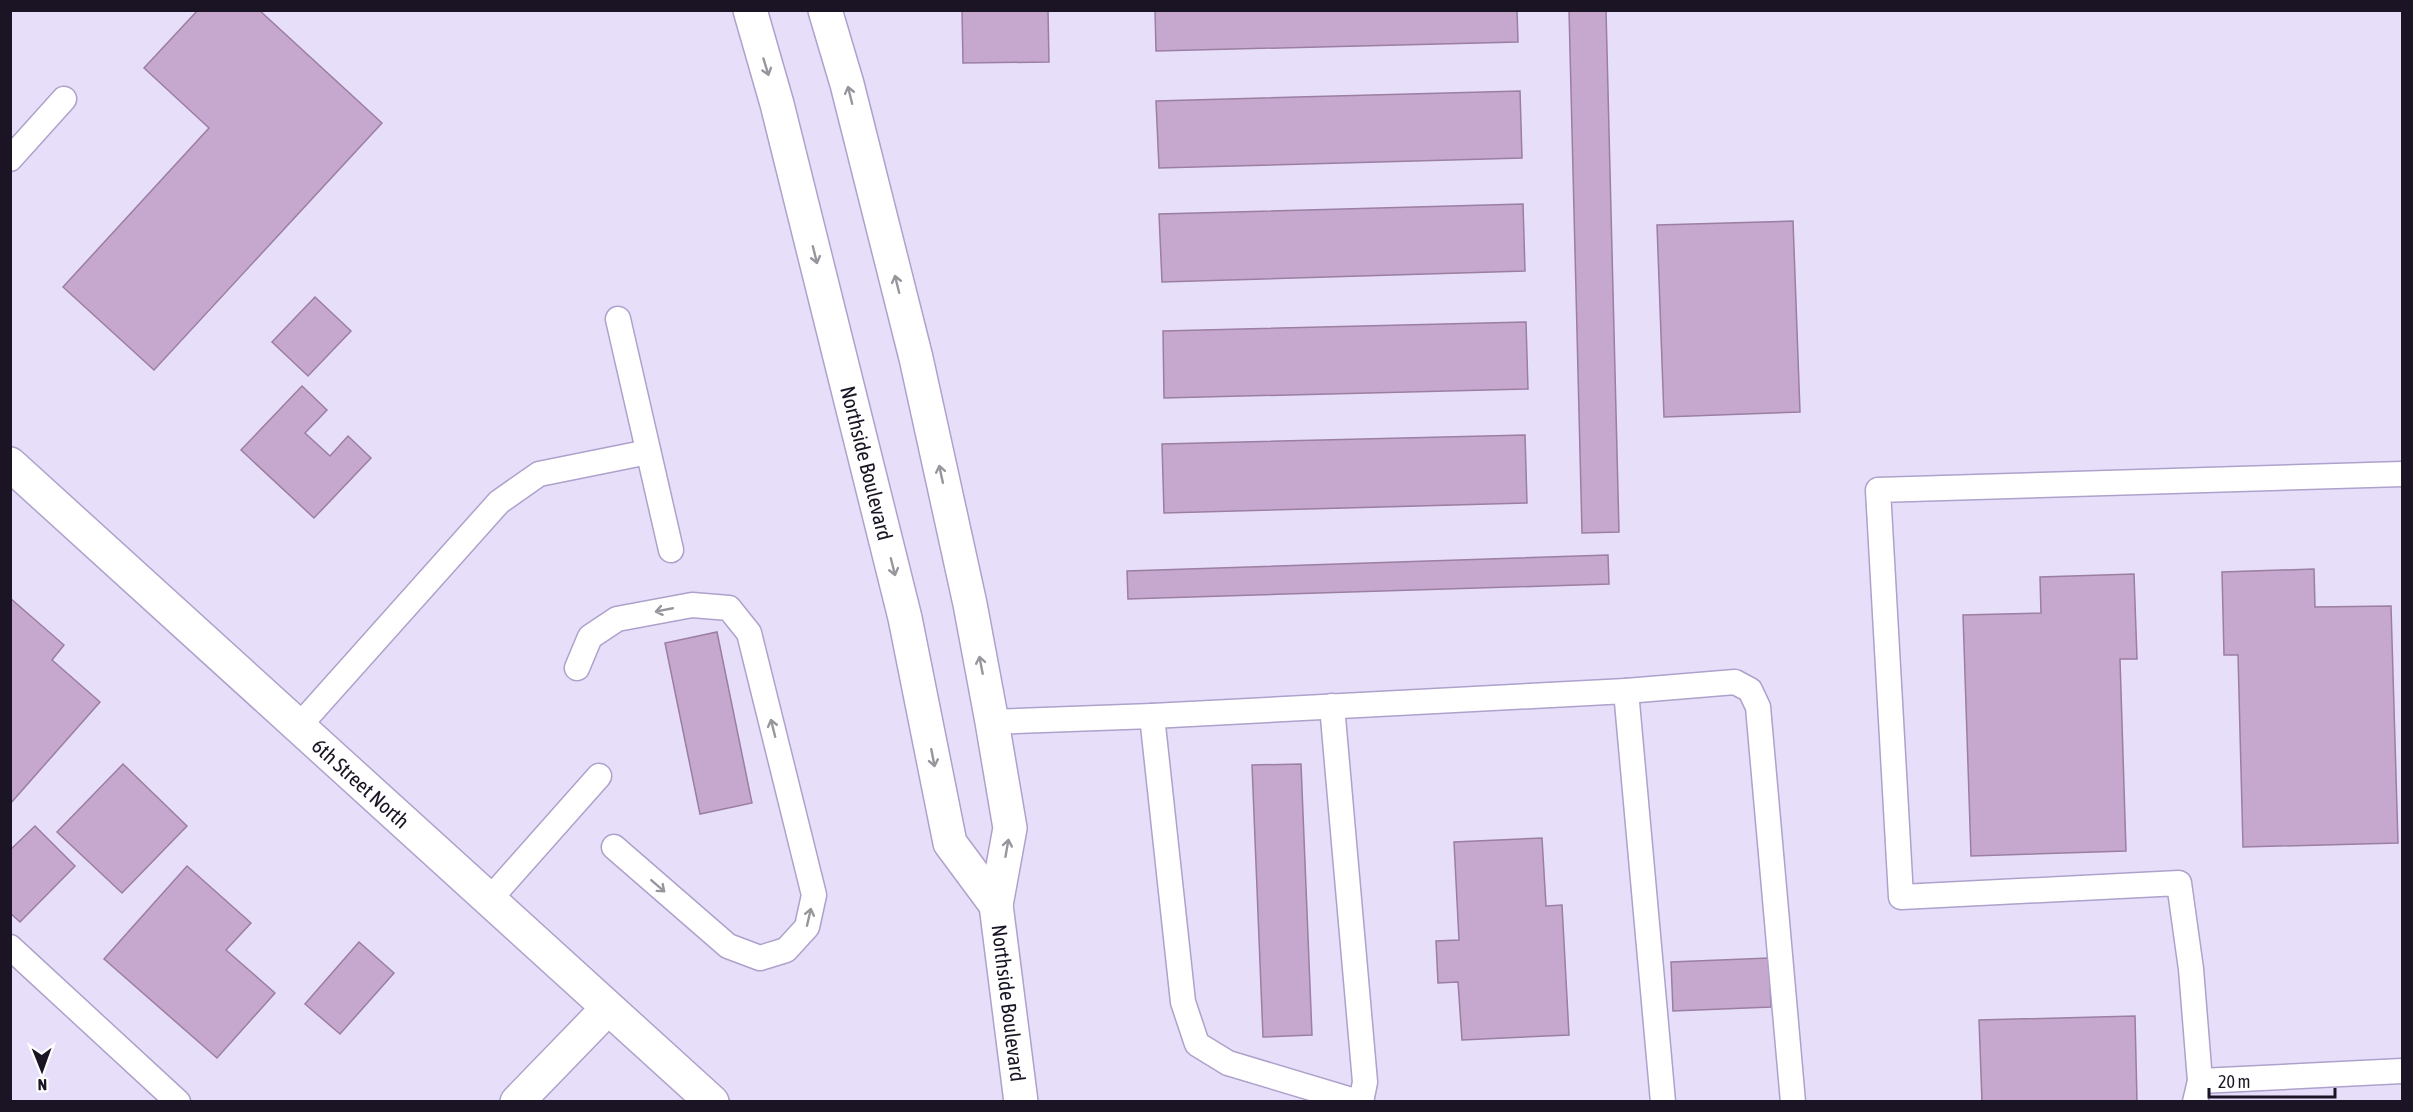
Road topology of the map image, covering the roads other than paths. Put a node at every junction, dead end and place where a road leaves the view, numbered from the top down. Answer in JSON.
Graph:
{"nodes":[{"id":1,"x":750,"y":10,"type":"edge"},
{"id":2,"x":825,"y":10,"type":"edge"},
{"id":3,"x":63,"y":99,"type":"dead end"},
{"id":4,"x":10,"y":159,"type":"edge"},
{"id":5,"x":618,"y":319,"type":"dead end"},
{"id":6,"x":648,"y":452,"type":"junction"},
{"id":7,"x":10,"y":464,"type":"edge"},
{"id":8,"x":2403,"y":474,"type":"edge"},
{"id":9,"x":671,"y":550,"type":"dead end"},
{"id":10,"x":577,"y":668,"type":"dead end"},
{"id":11,"x":1626,"y":691,"type":"junction"},
{"id":12,"x":1332,"y":706,"type":"junction"},
{"id":13,"x":1152,"y":716,"type":"junction"},
{"id":14,"x":992,"y":722,"type":"junction"},
{"id":15,"x":299,"y":726,"type":"junction"},
{"id":16,"x":599,"y":776,"type":"dead end"},
{"id":17,"x":614,"y":847,"type":"dead end"},
{"id":18,"x":489,"y":900,"type":"junction"},
{"id":19,"x":996,"y":905,"type":"junction"},
{"id":20,"x":10,"y":948,"type":"edge"},
{"id":21,"x":608,"y":1008,"type":"junction"},
{"id":22,"x":2403,"y":1071,"type":"edge"},
{"id":23,"x":2198,"y":1091,"type":"edge"},
{"id":24,"x":178,"y":1101,"type":"edge"},
{"id":25,"x":517,"y":1101,"type":"edge"},
{"id":26,"x":712,"y":1101,"type":"edge"},
{"id":27,"x":1021,"y":1101,"type":"edge"},
{"id":28,"x":1359,"y":1101,"type":"edge"},
{"id":29,"x":1663,"y":1101,"type":"edge"},
{"id":30,"x":1793,"y":1101,"type":"edge"}],
"edges":[{"from":1,"to":19,"type":"main road","name":"Northside Boulevard","one_way":true},
{"from":14,"to":2,"type":"main road","name":"Northside Boulevard","one_way":true},
{"from":3,"to":4,"type":"lane"},
{"from":5,"to":6,"type":"lane"},
{"from":6,"to":9,"type":"lane"},
{"from":6,"to":15,"type":"lane"},
{"from":7,"to":15,"type":"main road","name":"6th Street North"},
{"from":8,"to":23,"type":"lane"},
{"from":17,"to":10,"type":"lane","one_way":true},
{"from":11,"to":12,"type":"lane"},
{"from":11,"to":29,"type":"lane"},
{"from":11,"to":30,"type":"lane"},
{"from":12,"to":13,"type":"lane"},
{"from":12,"to":28,"type":"lane"},
{"from":13,"to":14,"type":"lane"},
{"from":13,"to":28,"type":"lane"},
{"from":19,"to":14,"type":"main road","name":"Northside Boulevard","one_way":true},
{"from":15,"to":18,"type":"main road","name":"6th Street North"},
{"from":16,"to":18,"type":"lane"},
{"from":18,"to":21,"type":"main road","name":"6th Street North"},
{"from":19,"to":27,"type":"main road","name":"Northside Boulevard"},
{"from":20,"to":24,"type":"lane"},
{"from":21,"to":25,"type":"main road"},
{"from":21,"to":26,"type":"main road","name":"6th Street North"},
{"from":22,"to":23,"type":"lane"}]}
